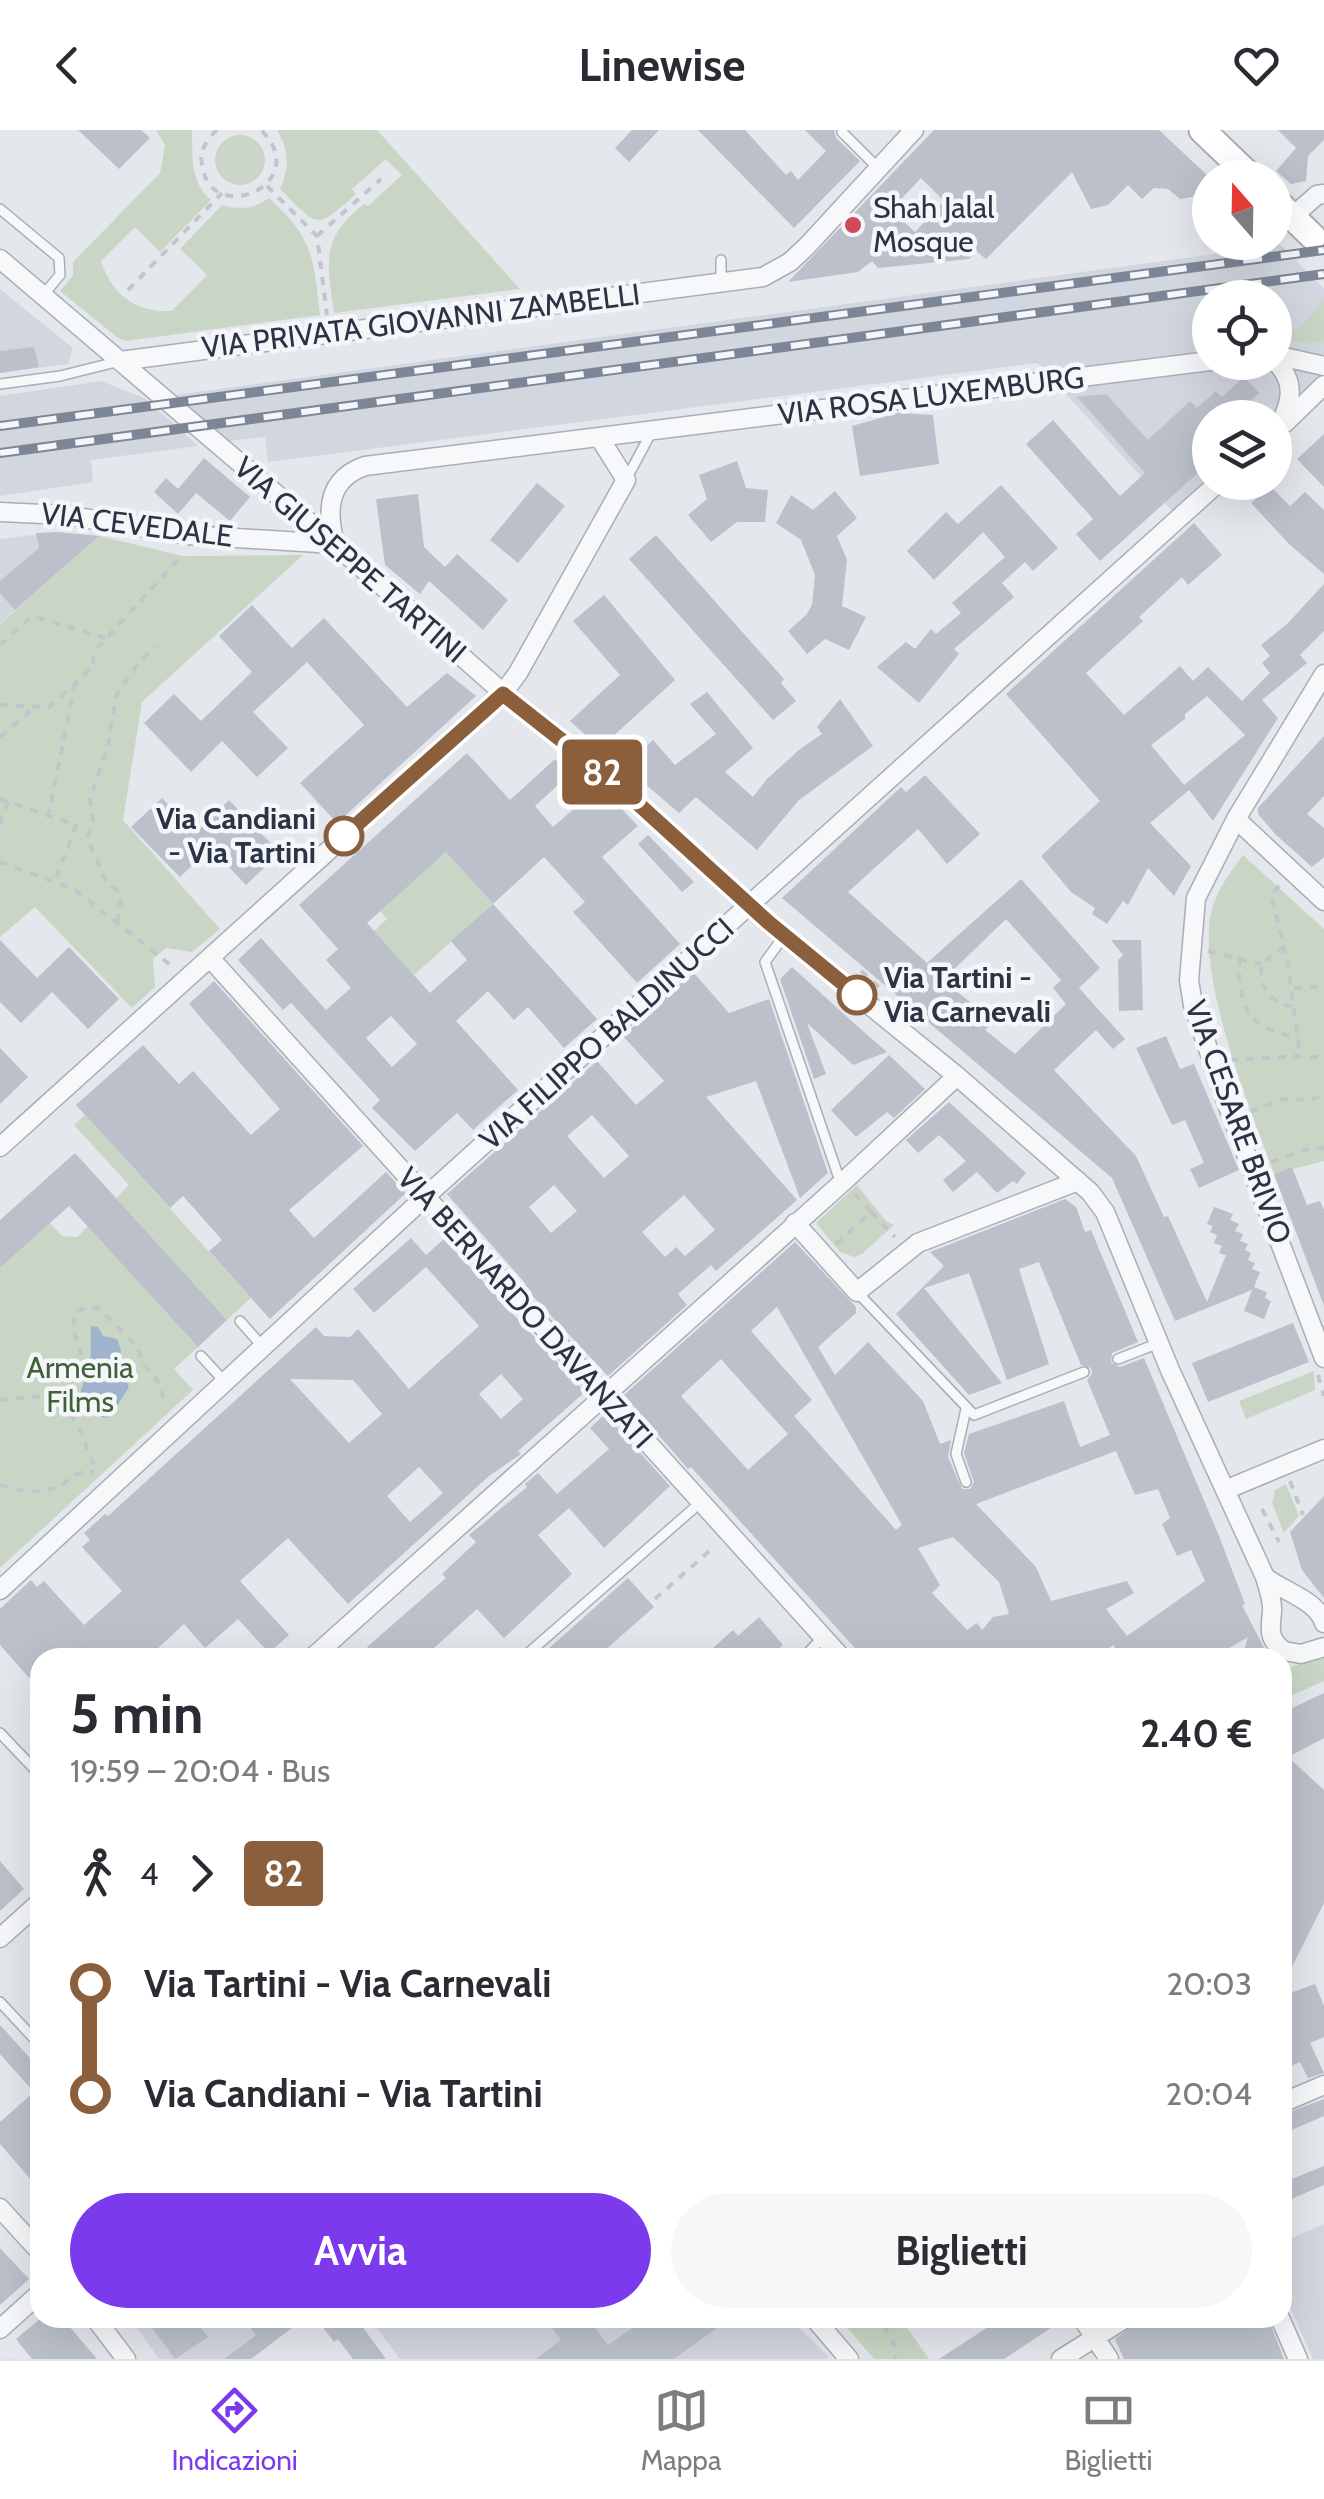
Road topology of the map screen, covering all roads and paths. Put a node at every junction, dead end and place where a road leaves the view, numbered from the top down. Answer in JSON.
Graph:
{"nodes":[{"id":1,"x":217,"y":130,"type":"edge"},
{"id":2,"x":261,"y":130,"type":"edge"},
{"id":3,"x":914,"y":130,"type":"edge"},
{"id":4,"x":1202,"y":130,"type":"edge"},
{"id":5,"x":209,"y":132,"type":"edge"},
{"id":6,"x":842,"y":132,"type":"edge"},
{"id":7,"x":1233,"y":160,"type":"edge"},
{"id":8,"x":878,"y":168,"type":"junction"},
{"id":9,"x":381,"y":179,"type":"dead end"},
{"id":10,"x":266,"y":185,"type":"junction"},
{"id":11,"x":222,"y":194,"type":"junction"},
{"id":12,"x":1324,"y":194,"type":"edge"},
{"id":13,"x":0,"y":210,"type":"edge"},
{"id":14,"x":1292,"y":210,"type":"edge"},
{"id":15,"x":1292,"y":224,"type":"edge"},
{"id":16,"x":318,"y":236,"type":"junction"},
{"id":17,"x":1312,"y":237,"type":"dead end"},
{"id":18,"x":0,"y":259,"type":"edge"},
{"id":19,"x":721,"y":260,"type":"dead end"},
{"id":20,"x":721,"y":281,"type":"junction"},
{"id":21,"x":128,"y":290,"type":"dead end"},
{"id":22,"x":44,"y":294,"type":"junction"},
{"id":23,"x":330,"y":335,"type":"junction"},
{"id":24,"x":120,"y":361,"type":"junction"},
{"id":25,"x":1292,"y":361,"type":"edge"},
{"id":26,"x":1192,"y":363,"type":"edge"},
{"id":27,"x":1324,"y":366,"type":"edge"},
{"id":28,"x":0,"y":384,"type":"edge"},
{"id":29,"x":1324,"y":386,"type":"edge"},
{"id":30,"x":1292,"y":417,"type":"edge"},
{"id":31,"x":652,"y":430,"type":"junction"},
{"id":32,"x":600,"y":437,"type":"junction"},
{"id":33,"x":626,"y":480,"type":"junction"},
{"id":34,"x":1199,"y":500,"type":"edge"},
{"id":35,"x":0,"y":512,"type":"edge"},
{"id":36,"x":188,"y":535,"type":"junction"},
{"id":37,"x":335,"y":544,"type":"junction"},
{"id":38,"x":108,"y":639,"type":"junction"},
{"id":39,"x":0,"y":645,"type":"edge"},
{"id":40,"x":155,"y":646,"type":"dead end"},
{"id":41,"x":1324,"y":674,"type":"edge"},
{"id":42,"x":76,"y":682,"type":"junction"},
{"id":43,"x":503,"y":694,"type":"junction"},
{"id":44,"x":0,"y":705,"type":"edge"},
{"id":45,"x":35,"y":707,"type":"junction"},
{"id":46,"x":0,"y":738,"type":"edge"},
{"id":47,"x":0,"y":799,"type":"edge"},
{"id":48,"x":8,"y":802,"type":"junction"},
{"id":49,"x":48,"y":817,"type":"junction"},
{"id":50,"x":1236,"y":819,"type":"junction"},
{"id":51,"x":0,"y":824,"type":"edge"},
{"id":52,"x":0,"y":862,"type":"edge"},
{"id":53,"x":55,"y":883,"type":"junction"},
{"id":54,"x":1282,"y":883,"type":"dead end"},
{"id":55,"x":1324,"y":901,"type":"edge"},
{"id":56,"x":750,"y":905,"type":"junction"},
{"id":57,"x":118,"y":922,"type":"junction"},
{"id":58,"x":784,"y":936,"type":"junction"},
{"id":59,"x":1284,"y":946,"type":"junction"},
{"id":60,"x":1204,"y":950,"type":"dead end"},
{"id":61,"x":160,"y":954,"type":"dead end"},
{"id":62,"x":210,"y":958,"type":"junction"},
{"id":63,"x":1240,"y":958,"type":"junction"},
{"id":64,"x":1261,"y":964,"type":"junction"},
{"id":65,"x":862,"y":970,"type":"dead end"},
{"id":66,"x":1324,"y":986,"type":"edge"},
{"id":67,"x":1292,"y":988,"type":"junction"},
{"id":68,"x":890,"y":996,"type":"dead end"},
{"id":69,"x":1295,"y":1008,"type":"junction"},
{"id":70,"x":1298,"y":1037,"type":"junction"},
{"id":71,"x":1300,"y":1056,"type":"junction"},
{"id":72,"x":1324,"y":1058,"type":"edge"},
{"id":73,"x":1230,"y":1060,"type":"dead end"},
{"id":74,"x":957,"y":1076,"type":"junction"},
{"id":75,"x":1324,"y":1095,"type":"edge"},
{"id":76,"x":1250,"y":1112,"type":"dead end"},
{"id":77,"x":0,"y":1147,"type":"edge"},
{"id":78,"x":1324,"y":1148,"type":"edge"},
{"id":79,"x":1267,"y":1164,"type":"dead end"},
{"id":80,"x":1078,"y":1181,"type":"junction"},
{"id":81,"x":845,"y":1186,"type":"junction"},
{"id":82,"x":425,"y":1197,"type":"junction"},
{"id":83,"x":871,"y":1212,"type":"junction"},
{"id":84,"x":795,"y":1224,"type":"junction"},
{"id":85,"x":833,"y":1247,"type":"dead end"},
{"id":86,"x":907,"y":1250,"type":"junction"},
{"id":87,"x":857,"y":1292,"type":"junction"},
{"id":88,"x":240,"y":1321,"type":"dead end"},
{"id":89,"x":1159,"y":1343,"type":"junction"},
{"id":90,"x":263,"y":1347,"type":"junction"},
{"id":91,"x":201,"y":1356,"type":"dead end"},
{"id":92,"x":1118,"y":1359,"type":"dead end"},
{"id":93,"x":1319,"y":1362,"type":"edge"},
{"id":94,"x":1084,"y":1372,"type":"dead end"},
{"id":95,"x":225,"y":1382,"type":"junction"},
{"id":96,"x":56,"y":1395,"type":"junction"},
{"id":97,"x":603,"y":1396,"type":"junction"},
{"id":98,"x":1324,"y":1396,"type":"edge"},
{"id":99,"x":0,"y":1400,"type":"edge"},
{"id":100,"x":164,"y":1401,"type":"dead end"},
{"id":101,"x":966,"y":1409,"type":"junction"},
{"id":102,"x":1324,"y":1449,"type":"edge"},
{"id":103,"x":93,"y":1472,"type":"junction"},
{"id":104,"x":99,"y":1476,"type":"dead end"},
{"id":105,"x":1290,"y":1480,"type":"dead end"},
{"id":106,"x":966,"y":1482,"type":"dead end"},
{"id":107,"x":2,"y":1486,"type":"edge"},
{"id":108,"x":1225,"y":1490,"type":"junction"},
{"id":109,"x":0,"y":1495,"type":"edge"},
{"id":110,"x":693,"y":1509,"type":"dead end"},
{"id":111,"x":1262,"y":1509,"type":"dead end"},
{"id":112,"x":1303,"y":1515,"type":"dead end"},
{"id":113,"x":722,"y":1540,"type":"dead end"},
{"id":114,"x":1279,"y":1542,"type":"dead end"},
{"id":115,"x":1265,"y":1577,"type":"junction"},
{"id":116,"x":0,"y":1590,"type":"edge"},
{"id":117,"x":655,"y":1599,"type":"dead end"},
{"id":118,"x":1298,"y":1599,"type":"junction"},
{"id":119,"x":1272,"y":1614,"type":"junction"},
{"id":120,"x":1322,"y":1630,"type":"edge"},
{"id":121,"x":823,"y":1637,"type":"junction"},
{"id":122,"x":323,"y":1648,"type":"edge"},
{"id":123,"x":535,"y":1648,"type":"edge"},
{"id":124,"x":813,"y":1648,"type":"edge"},
{"id":125,"x":833,"y":1648,"type":"edge"},
{"id":126,"x":1278,"y":1648,"type":"edge"},
{"id":127,"x":1292,"y":1654,"type":"edge"},
{"id":128,"x":0,"y":1733,"type":"edge"},
{"id":129,"x":30,"y":1764,"type":"edge"},
{"id":130,"x":30,"y":1911,"type":"edge"},
{"id":131,"x":0,"y":1938,"type":"edge"},
{"id":132,"x":0,"y":2002,"type":"edge"},
{"id":133,"x":30,"y":2035,"type":"edge"},
{"id":134,"x":1324,"y":2085,"type":"edge"},
{"id":135,"x":1292,"y":2099,"type":"edge"},
{"id":136,"x":0,"y":2208,"type":"edge"},
{"id":137,"x":30,"y":2241,"type":"edge"},
{"id":138,"x":30,"y":2301,"type":"edge"},
{"id":139,"x":103,"y":2328,"type":"edge"},
{"id":140,"x":823,"y":2328,"type":"edge"},
{"id":141,"x":885,"y":2328,"type":"edge"},
{"id":142,"x":1090,"y":2328,"type":"edge"},
{"id":143,"x":1109,"y":2328,"type":"edge"},
{"id":144,"x":1284,"y":2328,"type":"edge"},
{"id":145,"x":0,"y":2329,"type":"edge"},
{"id":146,"x":1096,"y":2336,"type":"junction"},
{"id":147,"x":126,"y":2359,"type":"edge"},
{"id":148,"x":849,"y":2359,"type":"edge"},
{"id":149,"x":895,"y":2359,"type":"edge"},
{"id":150,"x":1060,"y":2359,"type":"edge"},
{"id":151,"x":1109,"y":2359,"type":"edge"},
{"id":152,"x":1298,"y":2359,"type":"edge"}],
"edges":[{"from":1,"to":5,"type":"path"},
{"from":2,"to":10,"type":"path"},
{"from":3,"to":8,"type":"street","name":"VIA PRIVATA GIOVANNI ZAMBELLI"},
{"from":4,"to":7,"type":"main road"},
{"from":5,"to":11,"type":"path"},
{"from":6,"to":8,"type":"lane"},
{"from":8,"to":20,"type":"street","name":"VIA PRIVATA GIOVANNI ZAMBELLI"},
{"from":9,"to":16,"type":"path"},
{"from":10,"to":11,"type":"path"},
{"from":10,"to":16,"type":"path"},
{"from":11,"to":21,"type":"path"},
{"from":12,"to":14,"type":"street"},
{"from":13,"to":22,"type":"lane"},
{"from":15,"to":17,"type":"main road"},
{"from":16,"to":23,"type":"path"},
{"from":18,"to":22,"type":"street","name":"VIA GIUSEPPE TARTINI"},
{"from":19,"to":20,"type":"lane"},
{"from":20,"to":23,"type":"street","name":"VIA PRIVATA GIOVANNI ZAMBELLI"},
{"from":22,"to":24,"type":"street","name":"VIA GIUSEPPE TARTINI"},
{"from":23,"to":24,"type":"street","name":"VIA PRIVATA GIOVANNI ZAMBELLI"},
{"from":24,"to":28,"type":"lane"},
{"from":24,"to":37,"type":"street","name":"VIA GIUSEPPE TARTINI"},
{"from":25,"to":27,"type":"street"},
{"from":26,"to":31,"type":"street","name":"VIA ROSA LUXEMBURG"},
{"from":29,"to":30,"type":"street"},
{"from":31,"to":32,"type":"street","name":"VIA ROSA LUXEMBURG"},
{"from":31,"to":33,"type":"lane"},
{"from":32,"to":33,"type":"street"},
{"from":32,"to":37,"type":"street","name":"VIA ROSA LUXEMBURG"},
{"from":33,"to":43,"type":"street"},
{"from":34,"to":56,"type":"street","name":"VIA FILIPPO BALDINUCCI"},
{"from":35,"to":36,"type":"street","name":"VIA CEVEDALE"},
{"from":36,"to":37,"type":"street","name":"VIA CEVEDALE"},
{"from":36,"to":38,"type":"path"},
{"from":37,"to":43,"type":"street","name":"VIA GIUSEPPE TARTINI"},
{"from":38,"to":39,"type":"path"},
{"from":38,"to":42,"type":"path"},
{"from":40,"to":57,"type":"path"},
{"from":41,"to":50,"type":"street","name":"VIA CESARE BRIVIO"},
{"from":42,"to":45,"type":"path"},
{"from":42,"to":49,"type":"path"},
{"from":43,"to":56,"type":"street","name":"VIA GIUSEPPE TARTINI"},
{"from":43,"to":62,"type":"street"},
{"from":44,"to":45,"type":"path"},
{"from":45,"to":46,"type":"path"},
{"from":47,"to":48,"type":"path"},
{"from":48,"to":49,"type":"path"},
{"from":48,"to":51,"type":"path"},
{"from":49,"to":53,"type":"path"},
{"from":50,"to":55,"type":"street"},
{"from":50,"to":93,"type":"street","name":"VIA CESARE BRIVIO"},
{"from":52,"to":53,"type":"path"},
{"from":53,"to":57,"type":"path"},
{"from":54,"to":59,"type":"path"},
{"from":56,"to":58,"type":"street","name":"VIA GIUSEPPE TARTINI"},
{"from":56,"to":82,"type":"street","name":"VIA FILIPPO BALDINUCCI"},
{"from":57,"to":61,"type":"path"},
{"from":58,"to":74,"type":"street","name":"VIA GIUSEPPE TARTINI"},
{"from":58,"to":81,"type":"lane"},
{"from":59,"to":64,"type":"path"},
{"from":59,"to":67,"type":"path"},
{"from":60,"to":63,"type":"path"},
{"from":62,"to":77,"type":"street"},
{"from":62,"to":82,"type":"street","name":"VIA BERNARDO DAVANZATI"},
{"from":63,"to":64,"type":"path"},
{"from":63,"to":70,"type":"path"},
{"from":64,"to":69,"type":"path"},
{"from":65,"to":68,"type":"path"},
{"from":66,"to":67,"type":"path"},
{"from":67,"to":69,"type":"path"},
{"from":69,"to":70,"type":"path"},
{"from":70,"to":71,"type":"path"},
{"from":71,"to":72,"type":"path"},
{"from":71,"to":73,"type":"path"},
{"from":74,"to":80,"type":"street","name":"VIA GIUSEPPE TARTINI"},
{"from":74,"to":81,"type":"street"},
{"from":75,"to":76,"type":"path"},
{"from":78,"to":79,"type":"path"},
{"from":80,"to":86,"type":"street"},
{"from":80,"to":89,"type":"street","name":"VIA GIUSEPPE TARTINI"},
{"from":81,"to":83,"type":"path"},
{"from":81,"to":84,"type":"street"},
{"from":82,"to":90,"type":"street","name":"VIA FILIPPO BALDINUCCI"},
{"from":82,"to":97,"type":"street","name":"VIA BERNARDO DAVANZATI"},
{"from":83,"to":85,"type":"path"},
{"from":83,"to":86,"type":"path"},
{"from":84,"to":87,"type":"street"},
{"from":84,"to":97,"type":"street"},
{"from":86,"to":87,"type":"street"},
{"from":87,"to":101,"type":"lane"},
{"from":88,"to":90,"type":"lane"},
{"from":89,"to":92,"type":"lane"},
{"from":89,"to":108,"type":"street","name":"VIA GIUSEPPE TARTINI"},
{"from":90,"to":95,"type":"street","name":"VIA FILIPPO BALDINUCCI"},
{"from":91,"to":95,"type":"lane"},
{"from":93,"to":98,"type":"path"},
{"from":94,"to":101,"type":"lane"},
{"from":95,"to":116,"type":"street","name":"VIA FILIPPO BALDINUCCI"},
{"from":96,"to":99,"type":"path"},
{"from":96,"to":100,"type":"path"},
{"from":96,"to":103,"type":"path"},
{"from":97,"to":121,"type":"street","name":"VIA BERNARDO DAVANZATI"},
{"from":97,"to":122,"type":"street"},
{"from":101,"to":106,"type":"lane"},
{"from":102,"to":108,"type":"street"},
{"from":103,"to":104,"type":"path"},
{"from":103,"to":107,"type":"path"},
{"from":105,"to":112,"type":"path"},
{"from":107,"to":109,"type":"path"},
{"from":108,"to":115,"type":"street","name":"VIA GIUSEPPE TARTINI"},
{"from":110,"to":123,"type":"lane"},
{"from":111,"to":114,"type":"path"},
{"from":113,"to":117,"type":"path"},
{"from":115,"to":118,"type":"street"},
{"from":115,"to":119,"type":"street","name":"VIA GIUSEPPE TARTINI"},
{"from":118,"to":119,"type":"street"},
{"from":118,"to":120,"type":"street"},
{"from":119,"to":126,"type":"street"},
{"from":120,"to":127,"type":"street"},
{"from":121,"to":124,"type":"lane"},
{"from":121,"to":125,"type":"street","name":"VIA BERNARDO DAVANZATI"},
{"from":128,"to":129,"type":"lane"},
{"from":130,"to":131,"type":"street"},
{"from":132,"to":133,"type":"lane"},
{"from":134,"to":135,"type":"street"},
{"from":136,"to":137,"type":"street"},
{"from":138,"to":145,"type":"street"},
{"from":139,"to":147,"type":"street"},
{"from":140,"to":148,"type":"street"},
{"from":141,"to":149,"type":"path"},
{"from":142,"to":146,"type":"street"},
{"from":143,"to":146,"type":"street"},
{"from":144,"to":152,"type":"street"},
{"from":146,"to":150,"type":"street"},
{"from":146,"to":151,"type":"street"}]}
